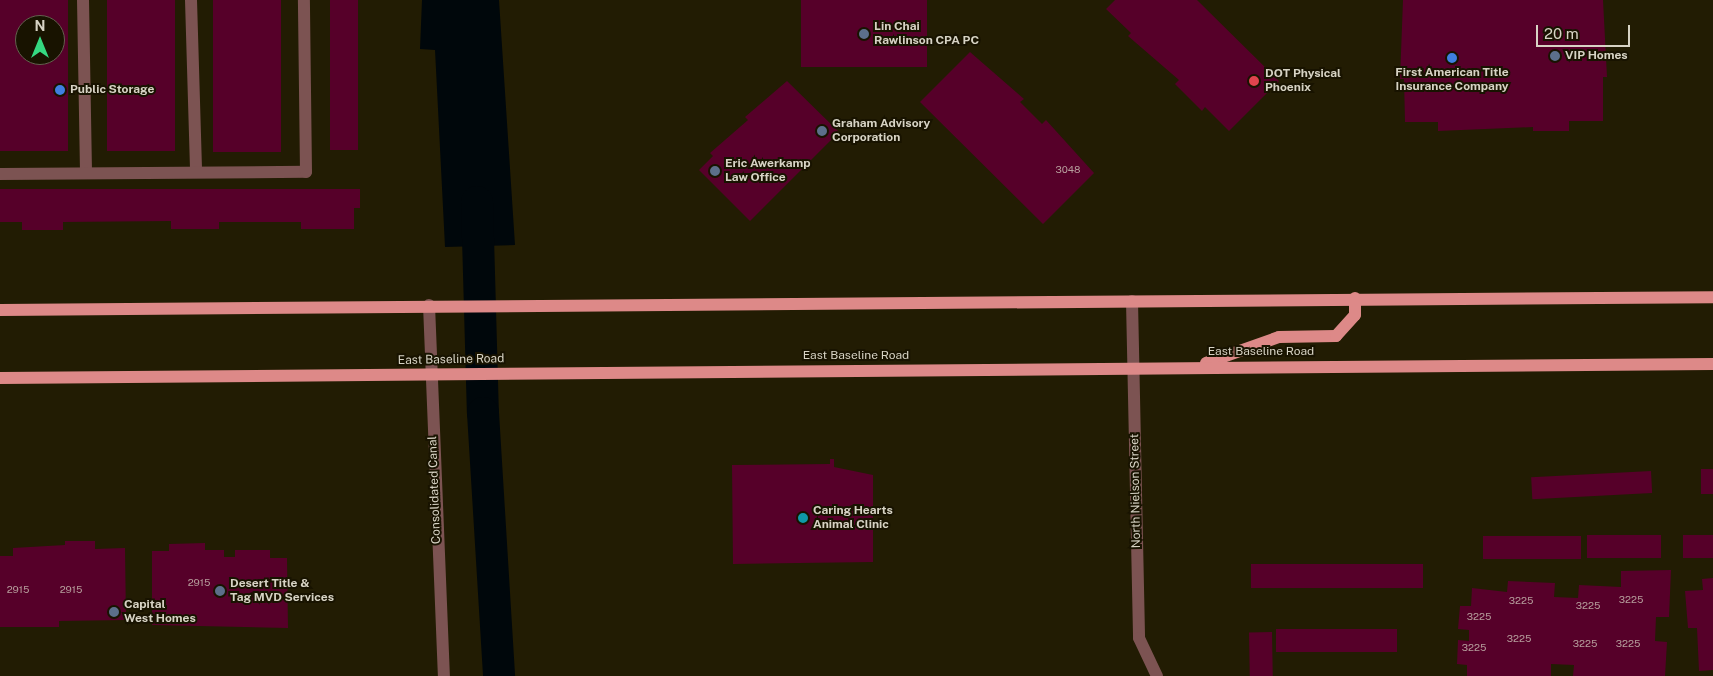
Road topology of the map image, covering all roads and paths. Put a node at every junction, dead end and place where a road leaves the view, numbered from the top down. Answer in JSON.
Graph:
{"nodes":[{"id":1,"x":83,"y":0,"type":"edge"},
{"id":2,"x":192,"y":0,"type":"edge"},
{"id":3,"x":304,"y":0,"type":"edge"},
{"id":4,"x":196,"y":172,"type":"junction"},
{"id":5,"x":86,"y":173,"type":"junction"},
{"id":6,"x":0,"y":174,"type":"edge"},
{"id":7,"x":1713,"y":297,"type":"edge"},
{"id":8,"x":1355,"y":298,"type":"junction"},
{"id":9,"x":1132,"y":301,"type":"junction"},
{"id":10,"x":429,"y":305,"type":"junction"},
{"id":11,"x":0,"y":310,"type":"edge"},
{"id":12,"x":1713,"y":364,"type":"edge"},
{"id":13,"x":1196,"y":366,"type":"junction"},
{"id":14,"x":1133,"y":367,"type":"junction"},
{"id":15,"x":431,"y":375,"type":"junction"},
{"id":16,"x":0,"y":378,"type":"edge"},
{"id":17,"x":444,"y":676,"type":"edge"},
{"id":18,"x":1158,"y":676,"type":"edge"}],
"edges":[{"from":1,"to":5,"type":"street"},
{"from":2,"to":4,"type":"street"},
{"from":3,"to":4,"type":"street"},
{"from":4,"to":5,"type":"street"},
{"from":5,"to":6,"type":"street"},
{"from":7,"to":8,"type":"main road"},
{"from":8,"to":9,"type":"main road"},
{"from":8,"to":13,"type":"main road"},
{"from":9,"to":10,"type":"main road"},
{"from":9,"to":14,"type":"street","name":"North Nielson Street"},
{"from":10,"to":11,"type":"main road"},
{"from":10,"to":15,"type":"street","name":"Consolidated Canal"},
{"from":12,"to":13,"type":"main road","name":"East Baseline Road"},
{"from":13,"to":14,"type":"main road","name":"East Baseline Road"},
{"from":14,"to":15,"type":"main road","name":"East Baseline Road"},
{"from":14,"to":18,"type":"street","name":"North Nielson Street"},
{"from":15,"to":16,"type":"main road","name":"East Baseline Road"},
{"from":15,"to":17,"type":"street","name":"Consolidated Canal"}]}
